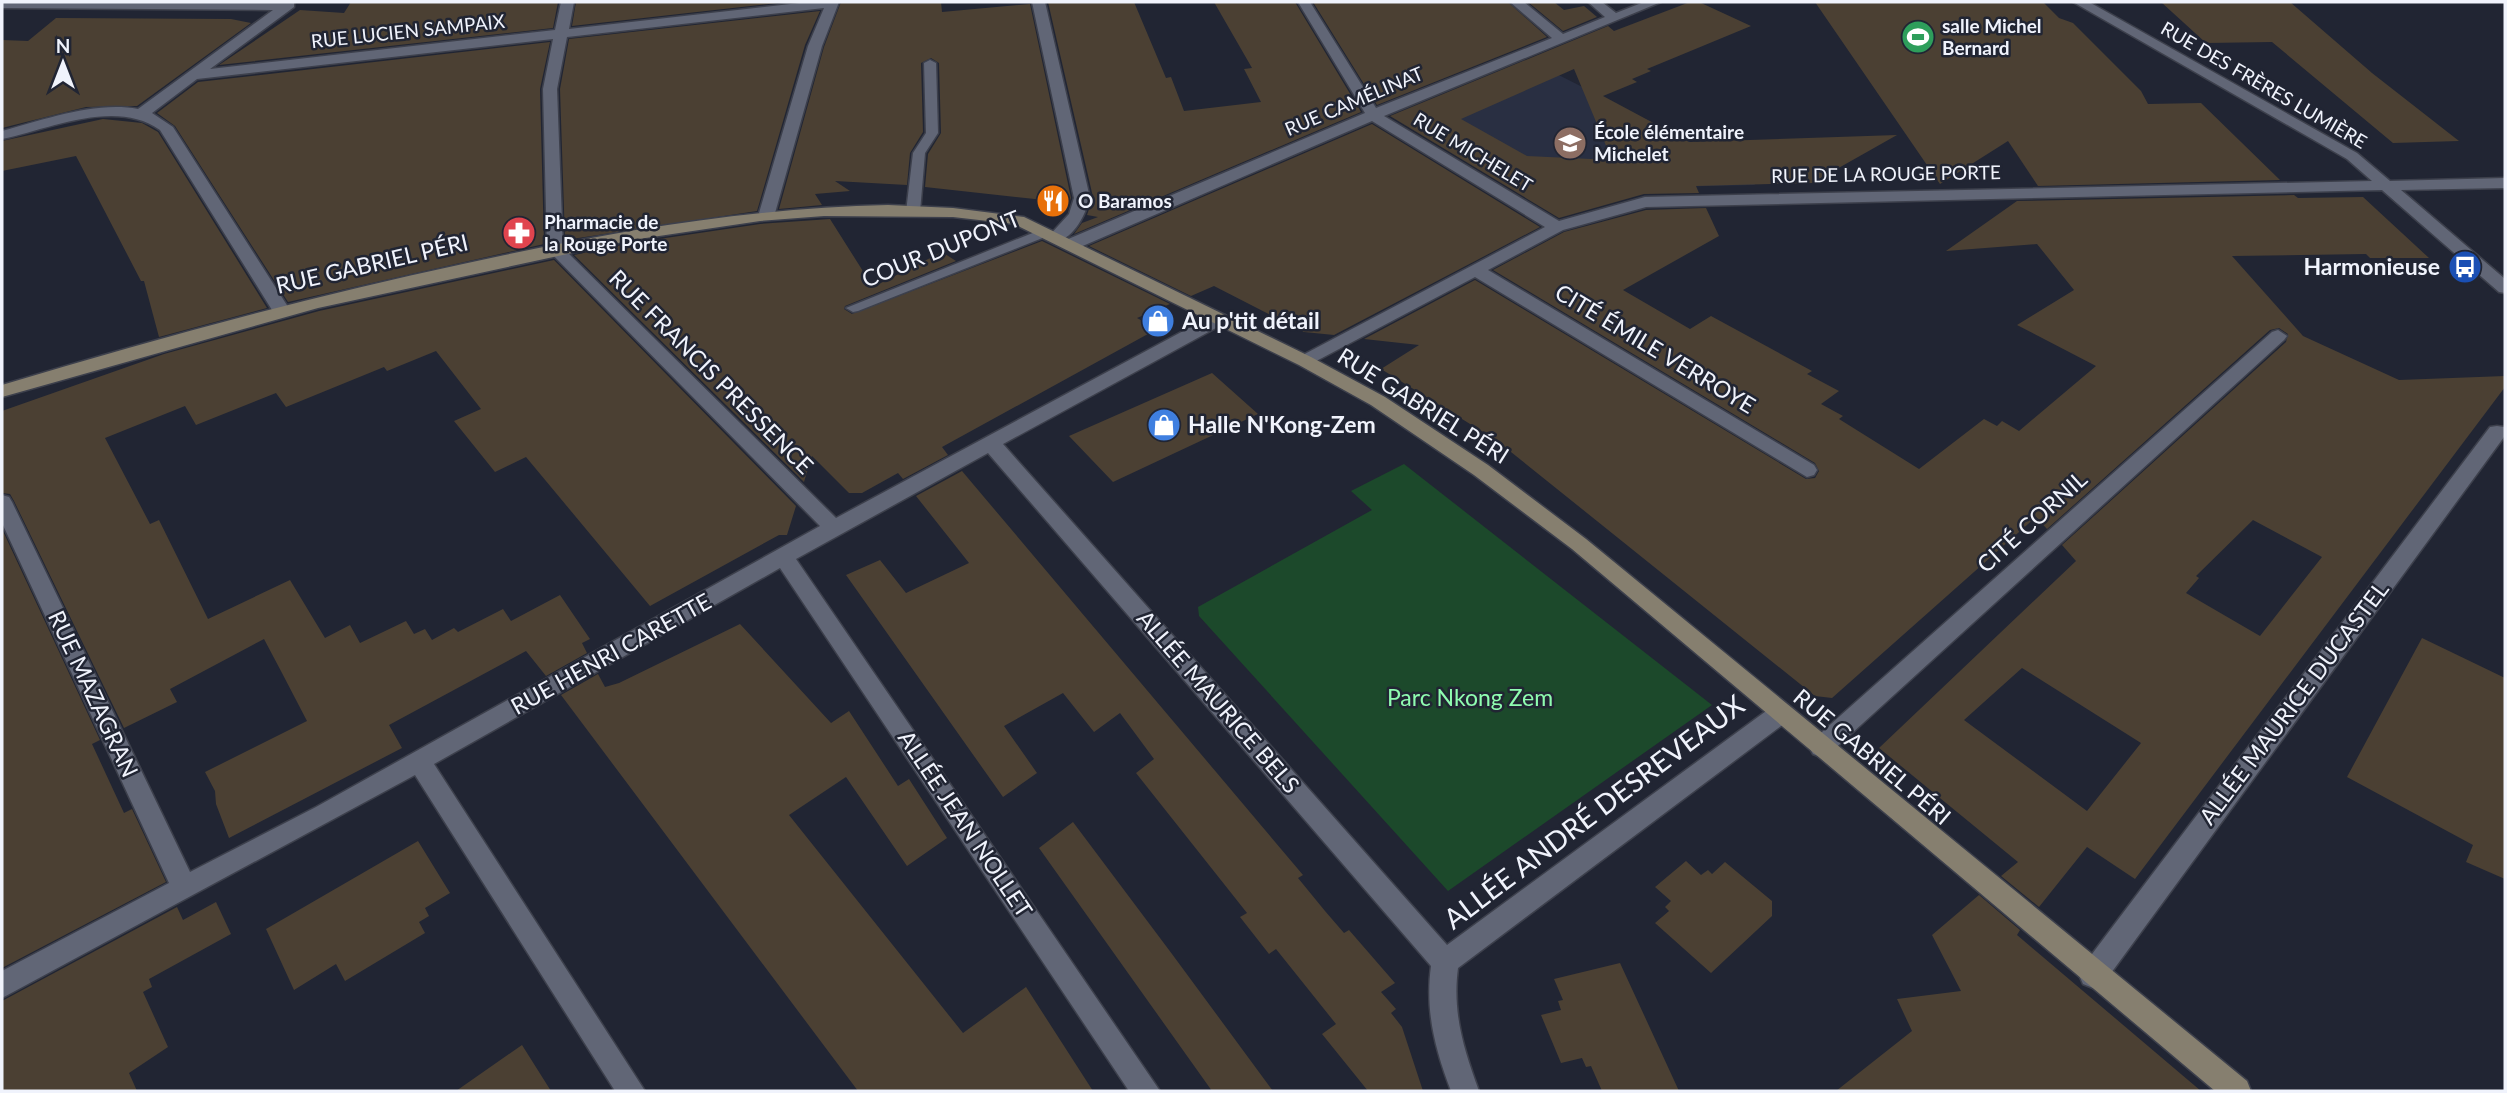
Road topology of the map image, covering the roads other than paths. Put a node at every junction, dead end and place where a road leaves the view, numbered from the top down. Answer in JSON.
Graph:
{"nodes":[{"id":1,"x":567,"y":2,"type":"edge"},
{"id":2,"x":1038,"y":2,"type":"edge"},
{"id":3,"x":1304,"y":2,"type":"edge"},
{"id":4,"x":1516,"y":2,"type":"edge"},
{"id":5,"x":1594,"y":2,"type":"edge"},
{"id":6,"x":1655,"y":2,"type":"edge"},
{"id":7,"x":2080,"y":2,"type":"edge"},
{"id":8,"x":833,"y":3,"type":"edge"},
{"id":9,"x":2,"y":4,"type":"edge"},
{"id":10,"x":289,"y":4,"type":"edge"},
{"id":11,"x":1615,"y":18,"type":"junction"},
{"id":12,"x":559,"y":34,"type":"junction"},
{"id":13,"x":1562,"y":39,"type":"junction"},
{"id":14,"x":930,"y":63,"type":"dead end"},
{"id":15,"x":196,"y":75,"type":"junction"},
{"id":16,"x":142,"y":113,"type":"junction"},
{"id":17,"x":1373,"y":115,"type":"junction"},
{"id":18,"x":2,"y":135,"type":"edge"},
{"id":19,"x":2505,"y":183,"type":"edge"},
{"id":20,"x":2390,"y":185,"type":"junction"},
{"id":21,"x":913,"y":212,"type":"junction"},
{"id":22,"x":767,"y":213,"type":"junction"},
{"id":23,"x":1557,"y":227,"type":"junction"},
{"id":24,"x":1058,"y":238,"type":"junction"},
{"id":25,"x":555,"y":249,"type":"junction"},
{"id":26,"x":1477,"y":271,"type":"junction"},
{"id":27,"x":2505,"y":288,"type":"edge"},
{"id":28,"x":853,"y":308,"type":"dead end"},
{"id":29,"x":281,"y":310,"type":"junction"},
{"id":30,"x":1219,"y":319,"type":"junction"},
{"id":31,"x":2278,"y":336,"type":"dead end"},
{"id":32,"x":1305,"y":361,"type":"junction"},
{"id":33,"x":2,"y":391,"type":"edge"},
{"id":34,"x":2497,"y":432,"type":"dead end"},
{"id":35,"x":990,"y":442,"type":"junction"},
{"id":36,"x":1807,"y":470,"type":"dead end"},
{"id":37,"x":2,"y":502,"type":"edge"},
{"id":38,"x":834,"y":528,"type":"junction"},
{"id":39,"x":784,"y":557,"type":"junction"},
{"id":40,"x":1781,"y":713,"type":"junction"},
{"id":41,"x":1821,"y":747,"type":"junction"},
{"id":42,"x":419,"y":761,"type":"junction"},
{"id":43,"x":184,"y":887,"type":"junction"},
{"id":44,"x":1445,"y":962,"type":"junction"},
{"id":45,"x":2093,"y":975,"type":"junction"},
{"id":46,"x":2,"y":985,"type":"edge"},
{"id":47,"x":631,"y":1091,"type":"edge"},
{"id":48,"x":1146,"y":1091,"type":"edge"},
{"id":49,"x":1465,"y":1091,"type":"edge"},
{"id":50,"x":2237,"y":1091,"type":"edge"}],
"edges":[{"from":1,"to":12,"type":"street"},
{"from":2,"to":24,"type":"street"},
{"from":3,"to":17,"type":"street","name":"RUE MICHELET"},
{"from":4,"to":13,"type":"street"},
{"from":5,"to":11,"type":"street"},
{"from":6,"to":11,"type":"street","name":"RUE CAMÉLINAT"},
{"from":7,"to":20,"type":"street","name":"RUE DES FRÈRES LUMIÈRE"},
{"from":8,"to":12,"type":"street","name":"RUE LUCIEN SAMPAIX"},
{"from":8,"to":22,"type":"street"},
{"from":9,"to":10,"type":"street"},
{"from":10,"to":15,"type":"street"},
{"from":11,"to":13,"type":"street","name":"RUE CAMÉLINAT"},
{"from":12,"to":15,"type":"street","name":"RUE LUCIEN SAMPAIX"},
{"from":12,"to":25,"type":"street"},
{"from":13,"to":17,"type":"street","name":"RUE CAMÉLINAT"},
{"from":14,"to":21,"type":"lane"},
{"from":15,"to":16,"type":"street"},
{"from":16,"to":18,"type":"street"},
{"from":16,"to":29,"type":"street"},
{"from":17,"to":23,"type":"street","name":"RUE MICHELET"},
{"from":17,"to":24,"type":"street","name":"RUE CAMÉLINAT"},
{"from":19,"to":20,"type":"street","name":"RUE DE LA ROUGE PORTE"},
{"from":20,"to":23,"type":"street","name":"RUE DE LA ROUGE PORTE"},
{"from":20,"to":27,"type":"street","name":"RUE DES FRÈRES LUMIÈRE"},
{"from":21,"to":22,"type":"street","name":"RUE GABRIEL PÉRI"},
{"from":21,"to":24,"type":"street","name":"RUE GABRIEL PÉRI"},
{"from":22,"to":25,"type":"street","name":"RUE GABRIEL PÉRI"},
{"from":23,"to":26,"type":"street","name":"RUE DE LA ROUGE PORTE"},
{"from":24,"to":28,"type":"lane","name":"COUR DUPONT"},
{"from":24,"to":30,"type":"street","name":"RUE GABRIEL PÉRI"},
{"from":25,"to":29,"type":"street","name":"RUE GABRIEL PÉRI"},
{"from":25,"to":38,"type":"street","name":"RUE FRANCIS PRESSENCE"},
{"from":26,"to":32,"type":"street","name":"RUE DE LA ROUGE PORTE"},
{"from":26,"to":36,"type":"street","name":"CITÉ ÉMILE VERROYE"},
{"from":29,"to":33,"type":"street","name":"RUE GABRIEL PÉRI"},
{"from":30,"to":32,"type":"street","name":"RUE GABRIEL PÉRI"},
{"from":30,"to":35,"type":"street","name":"RUE HENRI CARETTE"},
{"from":31,"to":41,"type":"street","name":"CITÉ CORNIL"},
{"from":32,"to":40,"type":"street","name":"RUE GABRIEL PÉRI"},
{"from":34,"to":45,"type":"street","name":"ALLÉE MAURICE DUCASTEL"},
{"from":35,"to":38,"type":"street","name":"RUE HENRI CARETTE"},
{"from":35,"to":44,"type":"street","name":"ALLÉE MAURICE BELS"},
{"from":37,"to":43,"type":"street","name":"RUE MAZAGRAN"},
{"from":38,"to":39,"type":"street","name":"RUE HENRI CARETTE"},
{"from":39,"to":42,"type":"street","name":"RUE HENRI CARETTE"},
{"from":39,"to":48,"type":"street","name":"ALLÉE JEAN NOLLET"},
{"from":40,"to":41,"type":"street","name":"RUE GABRIEL PÉRI"},
{"from":40,"to":44,"type":"street","name":"ALLÉE ANDRÉ DESREVEAUX"},
{"from":41,"to":45,"type":"street","name":"RUE GABRIEL PÉRI"},
{"from":42,"to":43,"type":"street","name":"RUE HENRI CARETTE"},
{"from":42,"to":47,"type":"street"},
{"from":43,"to":46,"type":"street","name":"RUE HENRI CARETTE"},
{"from":44,"to":49,"type":"street"},
{"from":45,"to":50,"type":"street","name":"RUE GABRIEL PÉRI"}]}
